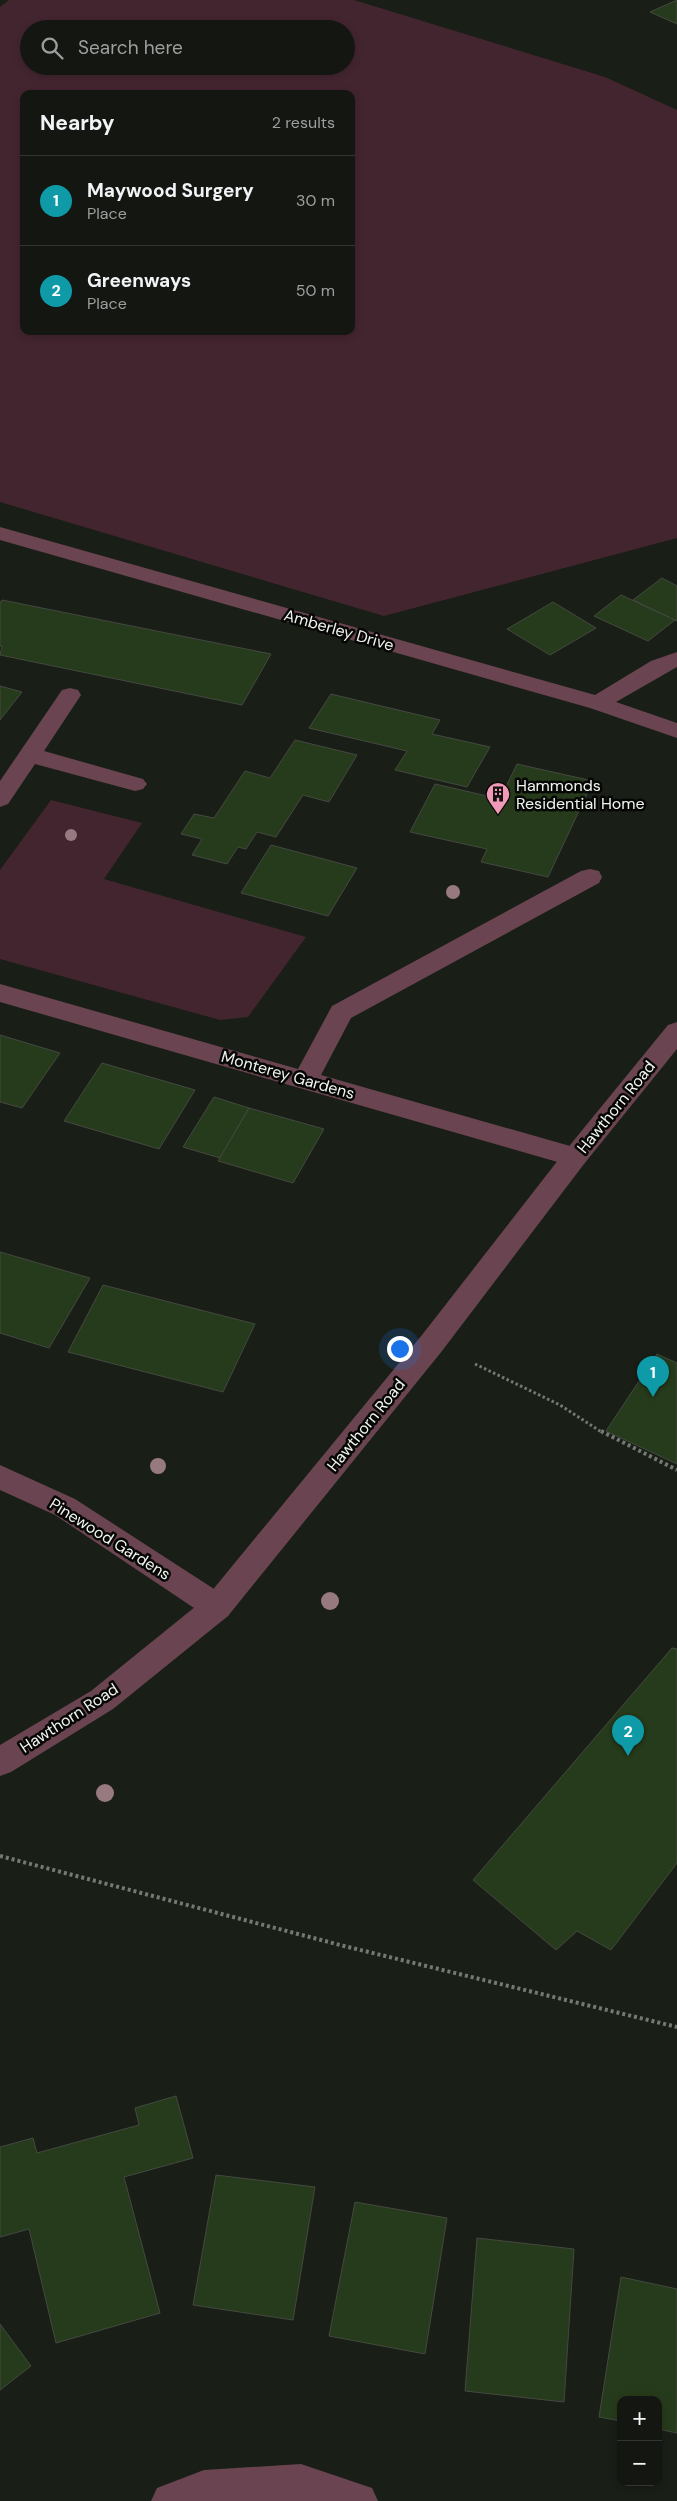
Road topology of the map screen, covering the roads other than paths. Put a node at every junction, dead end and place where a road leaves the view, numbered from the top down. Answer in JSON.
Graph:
{"nodes":[{"id":1,"x":0,"y":533,"type":"edge"},
{"id":2,"x":677,"y":659,"type":"edge"},
{"id":3,"x":70,"y":695,"type":"dead end"},
{"id":4,"x":598,"y":703,"type":"junction"},
{"id":5,"x":677,"y":731,"type":"edge"},
{"id":6,"x":30,"y":755,"type":"junction"},
{"id":7,"x":135,"y":784,"type":"dead end"},
{"id":8,"x":0,"y":799,"type":"edge"},
{"id":9,"x":590,"y":877,"type":"dead end"},
{"id":10,"x":0,"y":993,"type":"edge"},
{"id":11,"x":677,"y":1031,"type":"edge"},
{"id":12,"x":305,"y":1080,"type":"junction"},
{"id":13,"x":575,"y":1157,"type":"junction"},
{"id":14,"x":0,"y":1477,"type":"edge"},
{"id":15,"x":217,"y":1607,"type":"junction"},
{"id":16,"x":0,"y":1762,"type":"edge"},
{"id":17,"x":170,"y":2501,"type":"edge"},
{"id":18,"x":359,"y":2501,"type":"edge"}],
"edges":[{"from":1,"to":4,"type":"street","name":"Amberley Drive"},
{"from":2,"to":4,"type":"street"},
{"from":3,"to":6,"type":"street"},
{"from":4,"to":5,"type":"street","name":"Amberley Drive"},
{"from":6,"to":7,"type":"street"},
{"from":6,"to":8,"type":"street"},
{"from":9,"to":12,"type":"street"},
{"from":10,"to":12,"type":"street","name":"Monterey Gardens"},
{"from":11,"to":13,"type":"street","name":"Hawthorn Road"},
{"from":12,"to":13,"type":"street","name":"Monterey Gardens"},
{"from":13,"to":15,"type":"street","name":"Hawthorn Road"},
{"from":14,"to":15,"type":"street","name":"Pinewood Gardens"},
{"from":15,"to":16,"type":"street","name":"Hawthorn Road"},
{"from":17,"to":18,"type":"street"}]}
